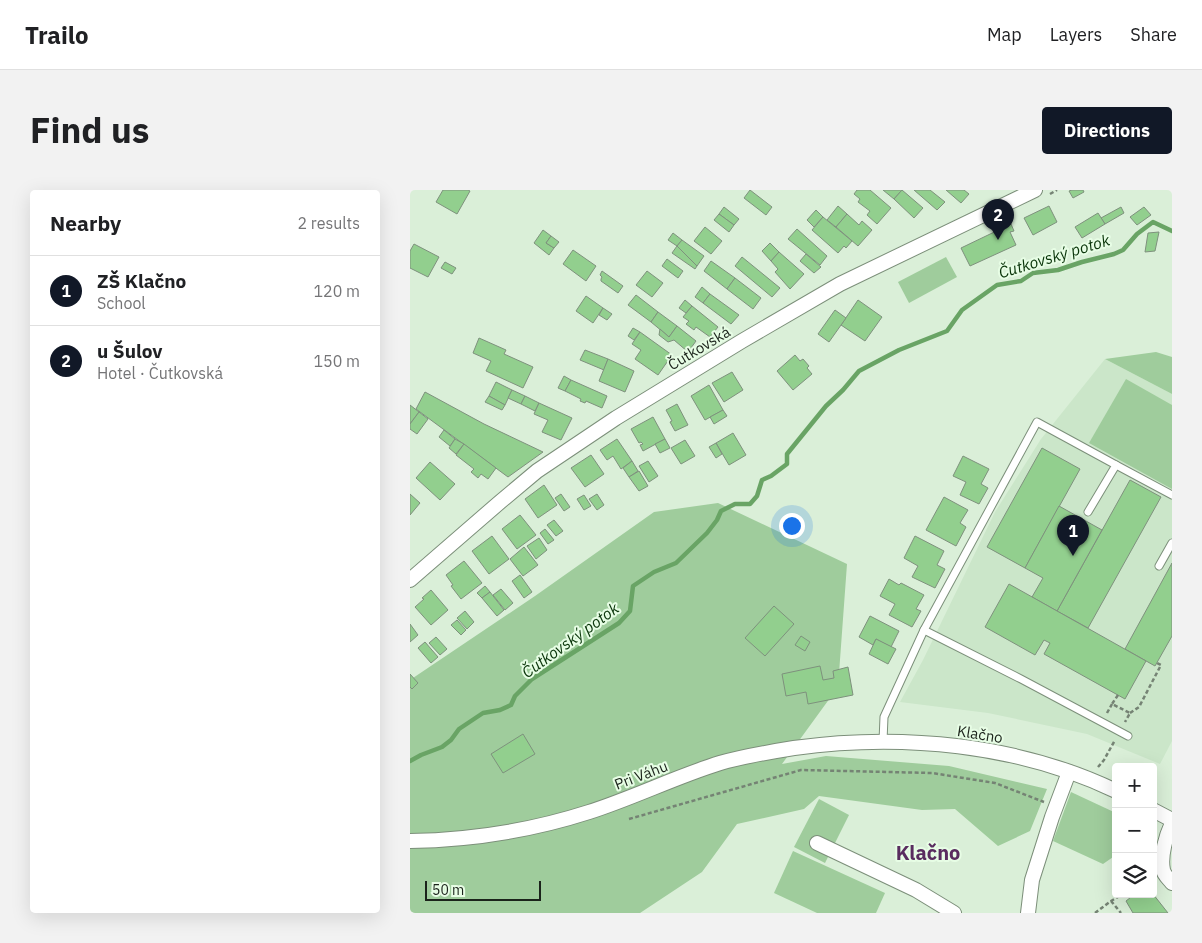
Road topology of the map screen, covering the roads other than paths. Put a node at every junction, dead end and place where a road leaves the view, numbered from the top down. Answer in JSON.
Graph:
{"nodes":[{"id":1,"x":1035,"y":190,"type":"edge"},
{"id":2,"x":1116,"y":465,"type":"junction"},
{"id":3,"x":1172,"y":495,"type":"edge"},
{"id":4,"x":1088,"y":512,"type":"dead end"},
{"id":5,"x":1172,"y":544,"type":"edge"},
{"id":6,"x":1159,"y":566,"type":"dead end"},
{"id":7,"x":410,"y":580,"type":"edge"},
{"id":8,"x":924,"y":630,"type":"junction"},
{"id":9,"x":1128,"y":736,"type":"dead end"},
{"id":10,"x":883,"y":741,"type":"junction"},
{"id":11,"x":1069,"y":772,"type":"junction"},
{"id":12,"x":1112,"y":789,"type":"edge"},
{"id":13,"x":1157,"y":813,"type":"edge"},
{"id":14,"x":1172,"y":822,"type":"edge"},
{"id":15,"x":410,"y":841,"type":"edge"},
{"id":16,"x":817,"y":843,"type":"dead end"},
{"id":17,"x":1172,"y":883,"type":"edge"},
{"id":18,"x":954,"y":913,"type":"edge"},
{"id":19,"x":1028,"y":913,"type":"edge"}],
"edges":[{"from":1,"to":7,"type":"street","name":"Čutkovská"},
{"from":2,"to":3,"type":"lane"},
{"from":2,"to":4,"type":"lane"},
{"from":2,"to":8,"type":"lane"},
{"from":5,"to":6,"type":"lane"},
{"from":8,"to":9,"type":"lane"},
{"from":8,"to":10,"type":"lane"},
{"from":10,"to":11,"type":"street","name":"Klačno"},
{"from":10,"to":15,"type":"street","name":"Pri Váhu"},
{"from":11,"to":12,"type":"street","name":"Klačno"},
{"from":11,"to":19,"type":"street"},
{"from":13,"to":14,"type":"street"},
{"from":14,"to":17,"type":"street"},
{"from":16,"to":18,"type":"street"}]}
